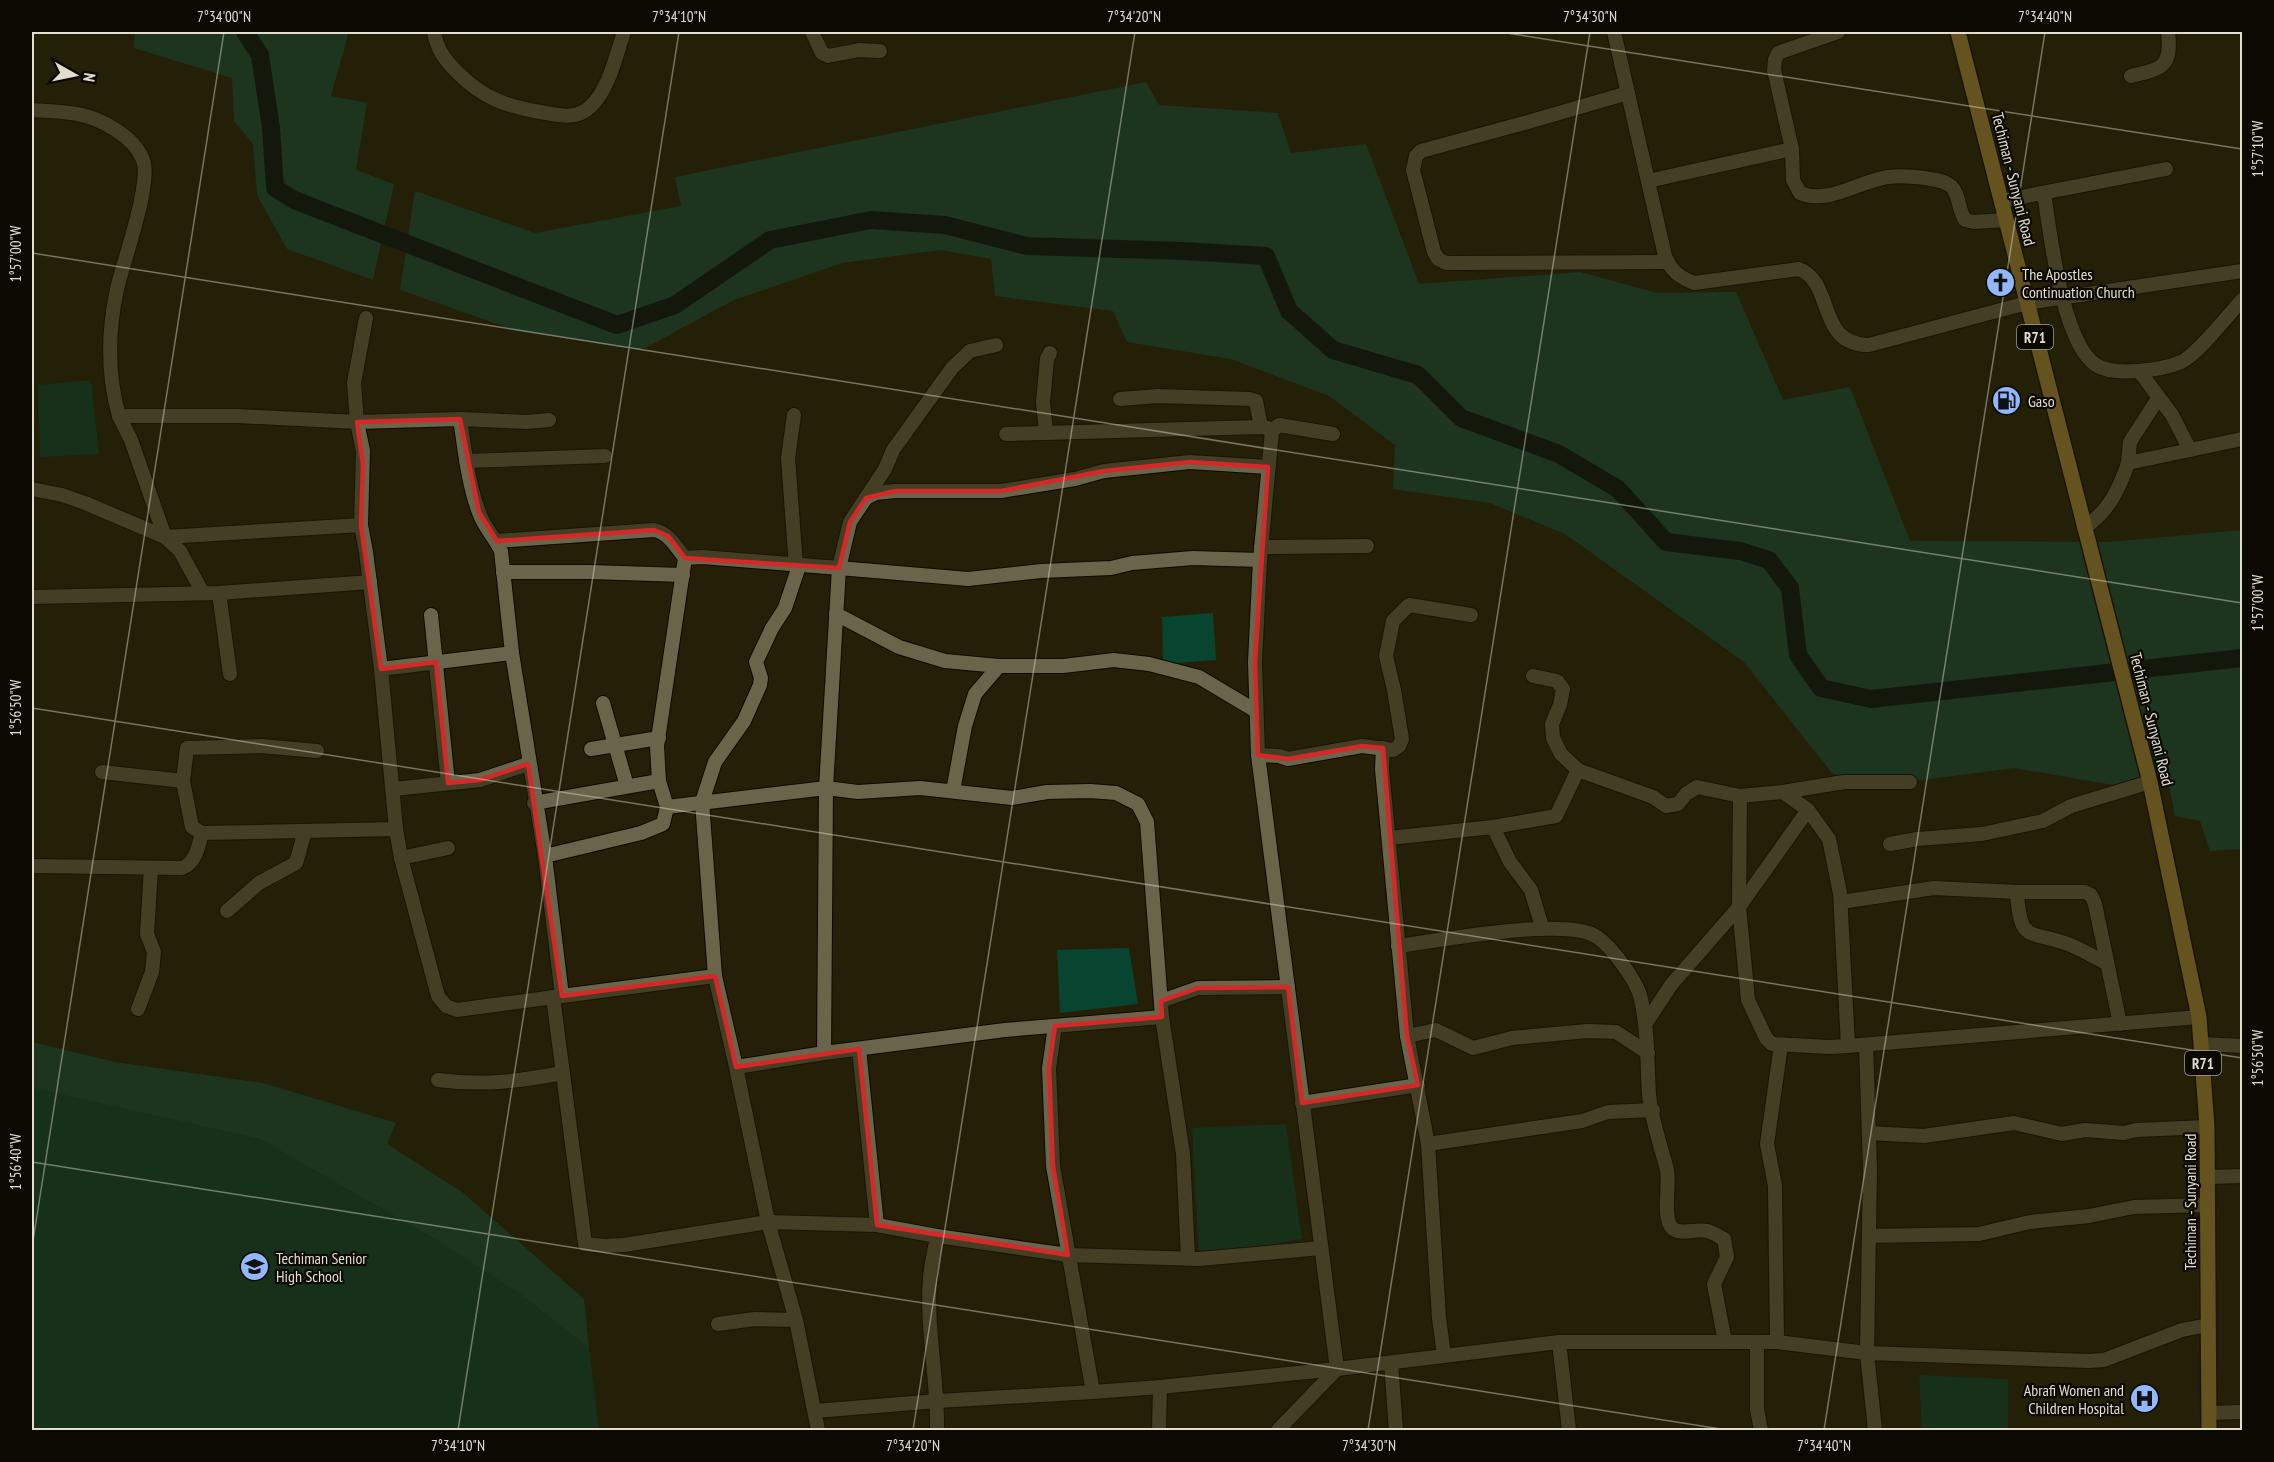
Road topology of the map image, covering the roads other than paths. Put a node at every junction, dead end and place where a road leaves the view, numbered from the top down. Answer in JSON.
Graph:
{"nodes":[{"id":1,"x":434,"y":32,"type":"edge"},
{"id":2,"x":624,"y":32,"type":"edge"},
{"id":3,"x":812,"y":32,"type":"edge"},
{"id":4,"x":1614,"y":32,"type":"edge"},
{"id":5,"x":1838,"y":32,"type":"edge"},
{"id":6,"x":1958,"y":32,"type":"edge"},
{"id":7,"x":2168,"y":32,"type":"edge"},
{"id":8,"x":880,"y":51,"type":"dead end"},
{"id":9,"x":2131,"y":76,"type":"dead end"},
{"id":10,"x":1628,"y":93,"type":"junction"},
{"id":11,"x":32,"y":110,"type":"edge"},
{"id":12,"x":1792,"y":149,"type":"junction"},
{"id":13,"x":2166,"y":169,"type":"dead end"},
{"id":14,"x":1648,"y":181,"type":"junction"},
{"id":15,"x":2043,"y":192,"type":"junction"},
{"id":16,"x":2001,"y":201,"type":"junction"},
{"id":17,"x":2006,"y":220,"type":"junction"},
{"id":18,"x":1668,"y":262,"type":"junction"},
{"id":19,"x":2242,"y":271,"type":"edge"},
{"id":20,"x":2061,"y":298,"type":"junction"},
{"id":21,"x":2242,"y":300,"type":"edge"},
{"id":22,"x":2027,"y":303,"type":"junction"},
{"id":23,"x":366,"y":318,"type":"dead end"},
{"id":24,"x":996,"y":345,"type":"dead end"},
{"id":25,"x":1050,"y":352,"type":"dead end"},
{"id":26,"x":2140,"y":372,"type":"junction"},
{"id":27,"x":2159,"y":397,"type":"junction"},
{"id":28,"x":1120,"y":399,"type":"dead end"},
{"id":29,"x":794,"y":415,"type":"dead end"},
{"id":30,"x":119,"y":416,"type":"junction"},
{"id":31,"x":460,"y":419,"type":"junction"},
{"id":32,"x":549,"y":420,"type":"dead end"},
{"id":33,"x":357,"y":422,"type":"junction"},
{"id":34,"x":1267,"y":429,"type":"junction"},
{"id":35,"x":1046,"y":432,"type":"junction"},
{"id":36,"x":1006,"y":434,"type":"dead end"},
{"id":37,"x":1333,"y":434,"type":"dead end"},
{"id":38,"x":2242,"y":440,"type":"edge"},
{"id":39,"x":2190,"y":450,"type":"junction"},
{"id":40,"x":605,"y":456,"type":"dead end"},
{"id":41,"x":466,"y":461,"type":"junction"},
{"id":42,"x":2128,"y":463,"type":"junction"},
{"id":43,"x":1269,"y":467,"type":"junction"},
{"id":44,"x":32,"y":489,"type":"edge"},
{"id":45,"x":866,"y":498,"type":"junction"},
{"id":46,"x":361,"y":525,"type":"junction"},
{"id":47,"x":2084,"y":528,"type":"junction"},
{"id":48,"x":165,"y":537,"type":"junction"},
{"id":49,"x":497,"y":541,"type":"junction"},
{"id":50,"x":1367,"y":546,"type":"dead end"},
{"id":51,"x":1261,"y":554,"type":"junction"},
{"id":52,"x":685,"y":558,"type":"junction"},
{"id":53,"x":797,"y":566,"type":"junction"},
{"id":54,"x":839,"y":568,"type":"junction"},
{"id":55,"x":503,"y":572,"type":"junction"},
{"id":56,"x":683,"y":575,"type":"junction"},
{"id":57,"x":370,"y":582,"type":"junction"},
{"id":58,"x":203,"y":593,"type":"junction"},
{"id":59,"x":219,"y":594,"type":"junction"},
{"id":60,"x":32,"y":597,"type":"edge"},
{"id":61,"x":836,"y":614,"type":"junction"},
{"id":62,"x":431,"y":615,"type":"dead end"},
{"id":63,"x":1471,"y":615,"type":"dead end"},
{"id":64,"x":512,"y":653,"type":"junction"},
{"id":65,"x":436,"y":662,"type":"junction"},
{"id":66,"x":999,"y":666,"type":"junction"},
{"id":67,"x":381,"y":669,"type":"junction"},
{"id":68,"x":230,"y":674,"type":"dead end"},
{"id":69,"x":1533,"y":676,"type":"dead end"},
{"id":70,"x":603,"y":703,"type":"dead end"},
{"id":71,"x":1256,"y":711,"type":"junction"},
{"id":72,"x":659,"y":738,"type":"junction"},
{"id":73,"x":615,"y":745,"type":"junction"},
{"id":74,"x":591,"y":748,"type":"dead end"},
{"id":75,"x":1383,"y":748,"type":"junction"},
{"id":76,"x":317,"y":751,"type":"dead end"},
{"id":77,"x":1258,"y":755,"type":"junction"},
{"id":78,"x":528,"y":764,"type":"junction"},
{"id":79,"x":1578,"y":770,"type":"junction"},
{"id":80,"x":102,"y":772,"type":"dead end"},
{"id":81,"x":183,"y":781,"type":"junction"},
{"id":82,"x":659,"y":781,"type":"junction"},
{"id":83,"x":1910,"y":782,"type":"dead end"},
{"id":84,"x":2150,"y":782,"type":"junction"},
{"id":85,"x":448,"y":783,"type":"junction"},
{"id":86,"x":627,"y":786,"type":"junction"},
{"id":87,"x":826,"y":788,"type":"junction"},
{"id":88,"x":393,"y":789,"type":"junction"},
{"id":89,"x":953,"y":791,"type":"junction"},
{"id":90,"x":1783,"y":792,"type":"junction"},
{"id":91,"x":1740,"y":796,"type":"junction"},
{"id":92,"x":534,"y":802,"type":"junction"},
{"id":93,"x":702,"y":802,"type":"junction"},
{"id":94,"x":668,"y":807,"type":"junction"},
{"id":95,"x":1808,"y":810,"type":"junction"},
{"id":96,"x":1494,"y":826,"type":"junction"},
{"id":97,"x":396,"y":829,"type":"junction"},
{"id":98,"x":305,"y":831,"type":"junction"},
{"id":99,"x":202,"y":833,"type":"junction"},
{"id":100,"x":1389,"y":838,"type":"junction"},
{"id":101,"x":1890,"y":844,"type":"dead end"},
{"id":102,"x":448,"y":848,"type":"dead end"},
{"id":103,"x":545,"y":856,"type":"junction"},
{"id":104,"x":401,"y":858,"type":"junction"},
{"id":105,"x":32,"y":866,"type":"edge"},
{"id":106,"x":151,"y":868,"type":"junction"},
{"id":107,"x":2017,"y":892,"type":"junction"},
{"id":108,"x":1841,"y":902,"type":"junction"},
{"id":109,"x":1739,"y":908,"type":"junction"},
{"id":110,"x":227,"y":911,"type":"dead end"},
{"id":111,"x":1542,"y":927,"type":"junction"},
{"id":112,"x":1398,"y":946,"type":"junction"},
{"id":113,"x":2106,"y":963,"type":"junction"},
{"id":114,"x":715,"y":976,"type":"junction"},
{"id":115,"x":1288,"y":987,"type":"junction"},
{"id":116,"x":1640,"y":995,"type":"junction"},
{"id":117,"x":558,"y":997,"type":"junction"},
{"id":118,"x":1161,"y":1001,"type":"junction"},
{"id":119,"x":1661,"y":1002,"type":"junction"},
{"id":120,"x":138,"y":1009,"type":"dead end"},
{"id":121,"x":1162,"y":1017,"type":"junction"},
{"id":122,"x":2199,"y":1017,"type":"junction"},
{"id":123,"x":1646,"y":1023,"type":"junction"},
{"id":124,"x":2120,"y":1024,"type":"junction"},
{"id":125,"x":1055,"y":1026,"type":"junction"},
{"id":126,"x":1407,"y":1036,"type":"junction"},
{"id":127,"x":2202,"y":1044,"type":"junction"},
{"id":128,"x":1781,"y":1045,"type":"junction"},
{"id":129,"x":1866,"y":1045,"type":"junction"},
{"id":130,"x":1848,"y":1046,"type":"junction"},
{"id":131,"x":2242,"y":1046,"type":"edge"},
{"id":132,"x":859,"y":1049,"type":"junction"},
{"id":133,"x":824,"y":1053,"type":"junction"},
{"id":134,"x":1648,"y":1053,"type":"junction"},
{"id":135,"x":736,"y":1067,"type":"junction"},
{"id":136,"x":563,"y":1073,"type":"junction"},
{"id":137,"x":438,"y":1080,"type":"dead end"},
{"id":138,"x":1418,"y":1085,"type":"junction"},
{"id":139,"x":1302,"y":1103,"type":"junction"},
{"id":140,"x":1653,"y":1110,"type":"junction"},
{"id":141,"x":2207,"y":1127,"type":"junction"},
{"id":142,"x":1869,"y":1133,"type":"junction"},
{"id":143,"x":1428,"y":1144,"type":"junction"},
{"id":144,"x":2242,"y":1176,"type":"edge"},
{"id":145,"x":2208,"y":1177,"type":"junction"},
{"id":146,"x":2208,"y":1204,"type":"junction"},
{"id":147,"x":768,"y":1222,"type":"junction"},
{"id":148,"x":877,"y":1225,"type":"junction"},
{"id":149,"x":937,"y":1236,"type":"junction"},
{"id":150,"x":1869,"y":1236,"type":"junction"},
{"id":151,"x":1322,"y":1248,"type":"junction"},
{"id":152,"x":1068,"y":1255,"type":"junction"},
{"id":153,"x":1188,"y":1258,"type":"junction"},
{"id":154,"x":796,"y":1320,"type":"junction"},
{"id":155,"x":718,"y":1324,"type":"dead end"},
{"id":156,"x":2208,"y":1325,"type":"junction"},
{"id":157,"x":1559,"y":1342,"type":"junction"},
{"id":158,"x":1725,"y":1342,"type":"junction"},
{"id":159,"x":1757,"y":1342,"type":"junction"},
{"id":160,"x":1777,"y":1342,"type":"junction"},
{"id":161,"x":1867,"y":1353,"type":"junction"},
{"id":162,"x":1444,"y":1355,"type":"junction"},
{"id":163,"x":1391,"y":1363,"type":"junction"},
{"id":164,"x":1337,"y":1369,"type":"junction"},
{"id":165,"x":1160,"y":1387,"type":"junction"},
{"id":166,"x":1093,"y":1392,"type":"junction"},
{"id":167,"x":938,"y":1401,"type":"junction"},
{"id":168,"x":815,"y":1411,"type":"junction"},
{"id":169,"x":2242,"y":1412,"type":"edge"},
{"id":170,"x":2209,"y":1413,"type":"junction"},
{"id":171,"x":818,"y":1431,"type":"edge"},
{"id":172,"x":937,"y":1431,"type":"edge"},
{"id":173,"x":1159,"y":1431,"type":"edge"},
{"id":174,"x":1278,"y":1431,"type":"edge"},
{"id":175,"x":1396,"y":1431,"type":"edge"},
{"id":176,"x":1569,"y":1431,"type":"edge"},
{"id":177,"x":1761,"y":1431,"type":"edge"},
{"id":178,"x":1875,"y":1431,"type":"edge"},
{"id":179,"x":2209,"y":1431,"type":"edge"}],
"edges":[{"from":1,"to":2,"type":"street"},
{"from":3,"to":8,"type":"street"},
{"from":4,"to":10,"type":"street"},
{"from":5,"to":12,"type":"street"},
{"from":6,"to":16,"type":"main road","name":"Techiman - Sunyani Road","number":"R71"},
{"from":7,"to":9,"type":"street"},
{"from":10,"to":14,"type":"street"},
{"from":10,"to":18,"type":"street"},
{"from":11,"to":30,"type":"street"},
{"from":12,"to":14,"type":"street"},
{"from":12,"to":17,"type":"street"},
{"from":13,"to":15,"type":"street"},
{"from":14,"to":18,"type":"street"},
{"from":15,"to":16,"type":"street"},
{"from":15,"to":20,"type":"street"},
{"from":16,"to":17,"type":"main road","name":"Techiman - Sunyani Road","number":"R71"},
{"from":17,"to":22,"type":"main road","name":"Techiman - Sunyani Road","number":"R71"},
{"from":18,"to":22,"type":"street"},
{"from":19,"to":20,"type":"street"},
{"from":20,"to":22,"type":"street"},
{"from":20,"to":26,"type":"street"},
{"from":21,"to":26,"type":"street"},
{"from":22,"to":47,"type":"main road","name":"Techiman - Sunyani Road","number":"R71"},
{"from":23,"to":33,"type":"street"},
{"from":24,"to":45,"type":"street"},
{"from":25,"to":35,"type":"street"},
{"from":26,"to":27,"type":"street"},
{"from":27,"to":39,"type":"street"},
{"from":27,"to":42,"type":"street"},
{"from":28,"to":34,"type":"street"},
{"from":29,"to":53,"type":"street"},
{"from":30,"to":33,"type":"street"},
{"from":30,"to":48,"type":"street"},
{"from":31,"to":32,"type":"street"},
{"from":31,"to":33,"type":"street"},
{"from":31,"to":41,"type":"street"},
{"from":33,"to":46,"type":"street"},
{"from":34,"to":35,"type":"street"},
{"from":34,"to":37,"type":"street"},
{"from":34,"to":43,"type":"street"},
{"from":35,"to":36,"type":"street"},
{"from":38,"to":39,"type":"street"},
{"from":39,"to":42,"type":"street"},
{"from":40,"to":41,"type":"street"},
{"from":41,"to":49,"type":"street"},
{"from":42,"to":47,"type":"street"},
{"from":43,"to":45,"type":"street"},
{"from":43,"to":51,"type":"street"},
{"from":44,"to":48,"type":"street"},
{"from":45,"to":54,"type":"street"},
{"from":46,"to":48,"type":"street"},
{"from":46,"to":57,"type":"street"},
{"from":47,"to":84,"type":"main road","name":"Techiman - Sunyani Road","number":"R71"},
{"from":48,"to":58,"type":"street"},
{"from":49,"to":52,"type":"street"},
{"from":49,"to":55,"type":"street"},
{"from":50,"to":51,"type":"street"},
{"from":51,"to":54,"type":"street"},
{"from":51,"to":71,"type":"street"},
{"from":52,"to":53,"type":"street"},
{"from":52,"to":56,"type":"street"},
{"from":53,"to":54,"type":"street"},
{"from":53,"to":93,"type":"street"},
{"from":54,"to":61,"type":"street"},
{"from":55,"to":56,"type":"street"},
{"from":55,"to":64,"type":"street"},
{"from":56,"to":72,"type":"street"},
{"from":57,"to":59,"type":"street"},
{"from":57,"to":67,"type":"street"},
{"from":58,"to":59,"type":"street"},
{"from":58,"to":60,"type":"street"},
{"from":59,"to":68,"type":"street"},
{"from":61,"to":66,"type":"street"},
{"from":61,"to":87,"type":"street"},
{"from":62,"to":65,"type":"street"},
{"from":63,"to":75,"type":"street"},
{"from":64,"to":65,"type":"street"},
{"from":64,"to":78,"type":"street"},
{"from":65,"to":67,"type":"street"},
{"from":65,"to":85,"type":"street"},
{"from":66,"to":71,"type":"street"},
{"from":66,"to":89,"type":"street"},
{"from":67,"to":88,"type":"street"},
{"from":69,"to":79,"type":"street"},
{"from":70,"to":73,"type":"street"},
{"from":71,"to":77,"type":"street"},
{"from":72,"to":73,"type":"street"},
{"from":72,"to":82,"type":"street"},
{"from":73,"to":74,"type":"street"},
{"from":73,"to":86,"type":"street"},
{"from":75,"to":77,"type":"street"},
{"from":75,"to":100,"type":"street"},
{"from":76,"to":81,"type":"street"},
{"from":77,"to":115,"type":"street"},
{"from":78,"to":85,"type":"street"},
{"from":78,"to":92,"type":"street"},
{"from":79,"to":91,"type":"street"},
{"from":79,"to":96,"type":"street"},
{"from":80,"to":81,"type":"street"},
{"from":81,"to":99,"type":"street"},
{"from":82,"to":86,"type":"street"},
{"from":82,"to":94,"type":"street"},
{"from":83,"to":90,"type":"street"},
{"from":84,"to":101,"type":"street"},
{"from":84,"to":122,"type":"main road","name":"Techiman - Sunyani Road","number":"R71"},
{"from":85,"to":88,"type":"street"},
{"from":86,"to":92,"type":"street"},
{"from":87,"to":89,"type":"street"},
{"from":87,"to":93,"type":"street"},
{"from":87,"to":133,"type":"street"},
{"from":88,"to":97,"type":"street"},
{"from":89,"to":118,"type":"street"},
{"from":90,"to":91,"type":"street"},
{"from":90,"to":95,"type":"street"},
{"from":91,"to":109,"type":"street"},
{"from":92,"to":103,"type":"street"},
{"from":93,"to":94,"type":"street"},
{"from":93,"to":114,"type":"street"},
{"from":94,"to":103,"type":"street"},
{"from":95,"to":108,"type":"street"},
{"from":95,"to":109,"type":"street"},
{"from":96,"to":100,"type":"street"},
{"from":96,"to":111,"type":"street"},
{"from":97,"to":98,"type":"street"},
{"from":97,"to":104,"type":"street"},
{"from":98,"to":99,"type":"street"},
{"from":98,"to":110,"type":"street"},
{"from":99,"to":106,"type":"street"},
{"from":100,"to":112,"type":"street"},
{"from":102,"to":104,"type":"street"},
{"from":103,"to":117,"type":"street"},
{"from":104,"to":117,"type":"street"},
{"from":105,"to":106,"type":"street"},
{"from":106,"to":120,"type":"street"},
{"from":107,"to":108,"type":"street"},
{"from":107,"to":113,"type":"street"},
{"from":107,"to":113,"type":"street"},
{"from":108,"to":130,"type":"street"},
{"from":109,"to":119,"type":"street"},
{"from":109,"to":128,"type":"street"},
{"from":111,"to":112,"type":"street"},
{"from":111,"to":116,"type":"street"},
{"from":112,"to":126,"type":"street"},
{"from":113,"to":124,"type":"street"},
{"from":114,"to":117,"type":"street"},
{"from":114,"to":135,"type":"street"},
{"from":115,"to":118,"type":"street"},
{"from":115,"to":139,"type":"street"},
{"from":116,"to":119,"type":"street"},
{"from":116,"to":123,"type":"street"},
{"from":117,"to":136,"type":"street"},
{"from":118,"to":121,"type":"street"},
{"from":119,"to":123,"type":"street"},
{"from":121,"to":125,"type":"street"},
{"from":121,"to":153,"type":"street"},
{"from":122,"to":124,"type":"street"},
{"from":122,"to":127,"type":"main road","name":"Techiman - Sunyani Road","number":"R71"},
{"from":123,"to":134,"type":"street"},
{"from":124,"to":129,"type":"street"},
{"from":125,"to":132,"type":"street"},
{"from":125,"to":152,"type":"street"},
{"from":126,"to":134,"type":"street"},
{"from":126,"to":138,"type":"street"},
{"from":127,"to":131,"type":"street"},
{"from":127,"to":141,"type":"main road","name":"Techiman - Sunyani Road","number":"R71"},
{"from":128,"to":130,"type":"street"},
{"from":128,"to":160,"type":"street"},
{"from":129,"to":130,"type":"street"},
{"from":129,"to":142,"type":"street"},
{"from":132,"to":133,"type":"street"},
{"from":132,"to":148,"type":"street"},
{"from":133,"to":135,"type":"street"},
{"from":134,"to":140,"type":"street"},
{"from":135,"to":147,"type":"street"},
{"from":136,"to":137,"type":"street"},
{"from":136,"to":147,"type":"street"},
{"from":138,"to":139,"type":"street"},
{"from":138,"to":143,"type":"street"},
{"from":139,"to":151,"type":"street"},
{"from":140,"to":143,"type":"street"},
{"from":140,"to":158,"type":"street"},
{"from":141,"to":142,"type":"street"},
{"from":141,"to":145,"type":"main road","name":"Techiman - Sunyani Road","number":"R71"},
{"from":142,"to":150,"type":"street"},
{"from":143,"to":162,"type":"street"},
{"from":144,"to":145,"type":"street"},
{"from":145,"to":146,"type":"main road","name":"Techiman - Sunyani Road","number":"R71"},
{"from":146,"to":150,"type":"street"},
{"from":146,"to":156,"type":"main road","name":"Techiman - Sunyani Road","number":"R71"},
{"from":147,"to":148,"type":"street"},
{"from":147,"to":154,"type":"street"},
{"from":148,"to":149,"type":"street"},
{"from":149,"to":152,"type":"street"},
{"from":149,"to":167,"type":"street"},
{"from":150,"to":161,"type":"street"},
{"from":151,"to":153,"type":"street"},
{"from":151,"to":164,"type":"street"},
{"from":152,"to":153,"type":"street"},
{"from":152,"to":166,"type":"street"},
{"from":154,"to":155,"type":"street"},
{"from":154,"to":168,"type":"street"},
{"from":156,"to":161,"type":"street"},
{"from":156,"to":170,"type":"main road","name":"Techiman - Sunyani Road","number":"R71"},
{"from":157,"to":158,"type":"street"},
{"from":157,"to":162,"type":"street"},
{"from":157,"to":176,"type":"street"},
{"from":158,"to":159,"type":"street"},
{"from":159,"to":160,"type":"street"},
{"from":159,"to":177,"type":"street"},
{"from":160,"to":161,"type":"street"},
{"from":161,"to":178,"type":"street"},
{"from":162,"to":163,"type":"street"},
{"from":163,"to":164,"type":"street"},
{"from":163,"to":175,"type":"street"},
{"from":164,"to":165,"type":"street"},
{"from":164,"to":174,"type":"street"},
{"from":165,"to":166,"type":"street"},
{"from":165,"to":173,"type":"street"},
{"from":166,"to":167,"type":"street"},
{"from":167,"to":168,"type":"street"},
{"from":167,"to":172,"type":"street"},
{"from":168,"to":171,"type":"street"},
{"from":169,"to":170,"type":"street"},
{"from":170,"to":179,"type":"main road","name":"Techiman - Sunyani Road","number":"R71"}]}
